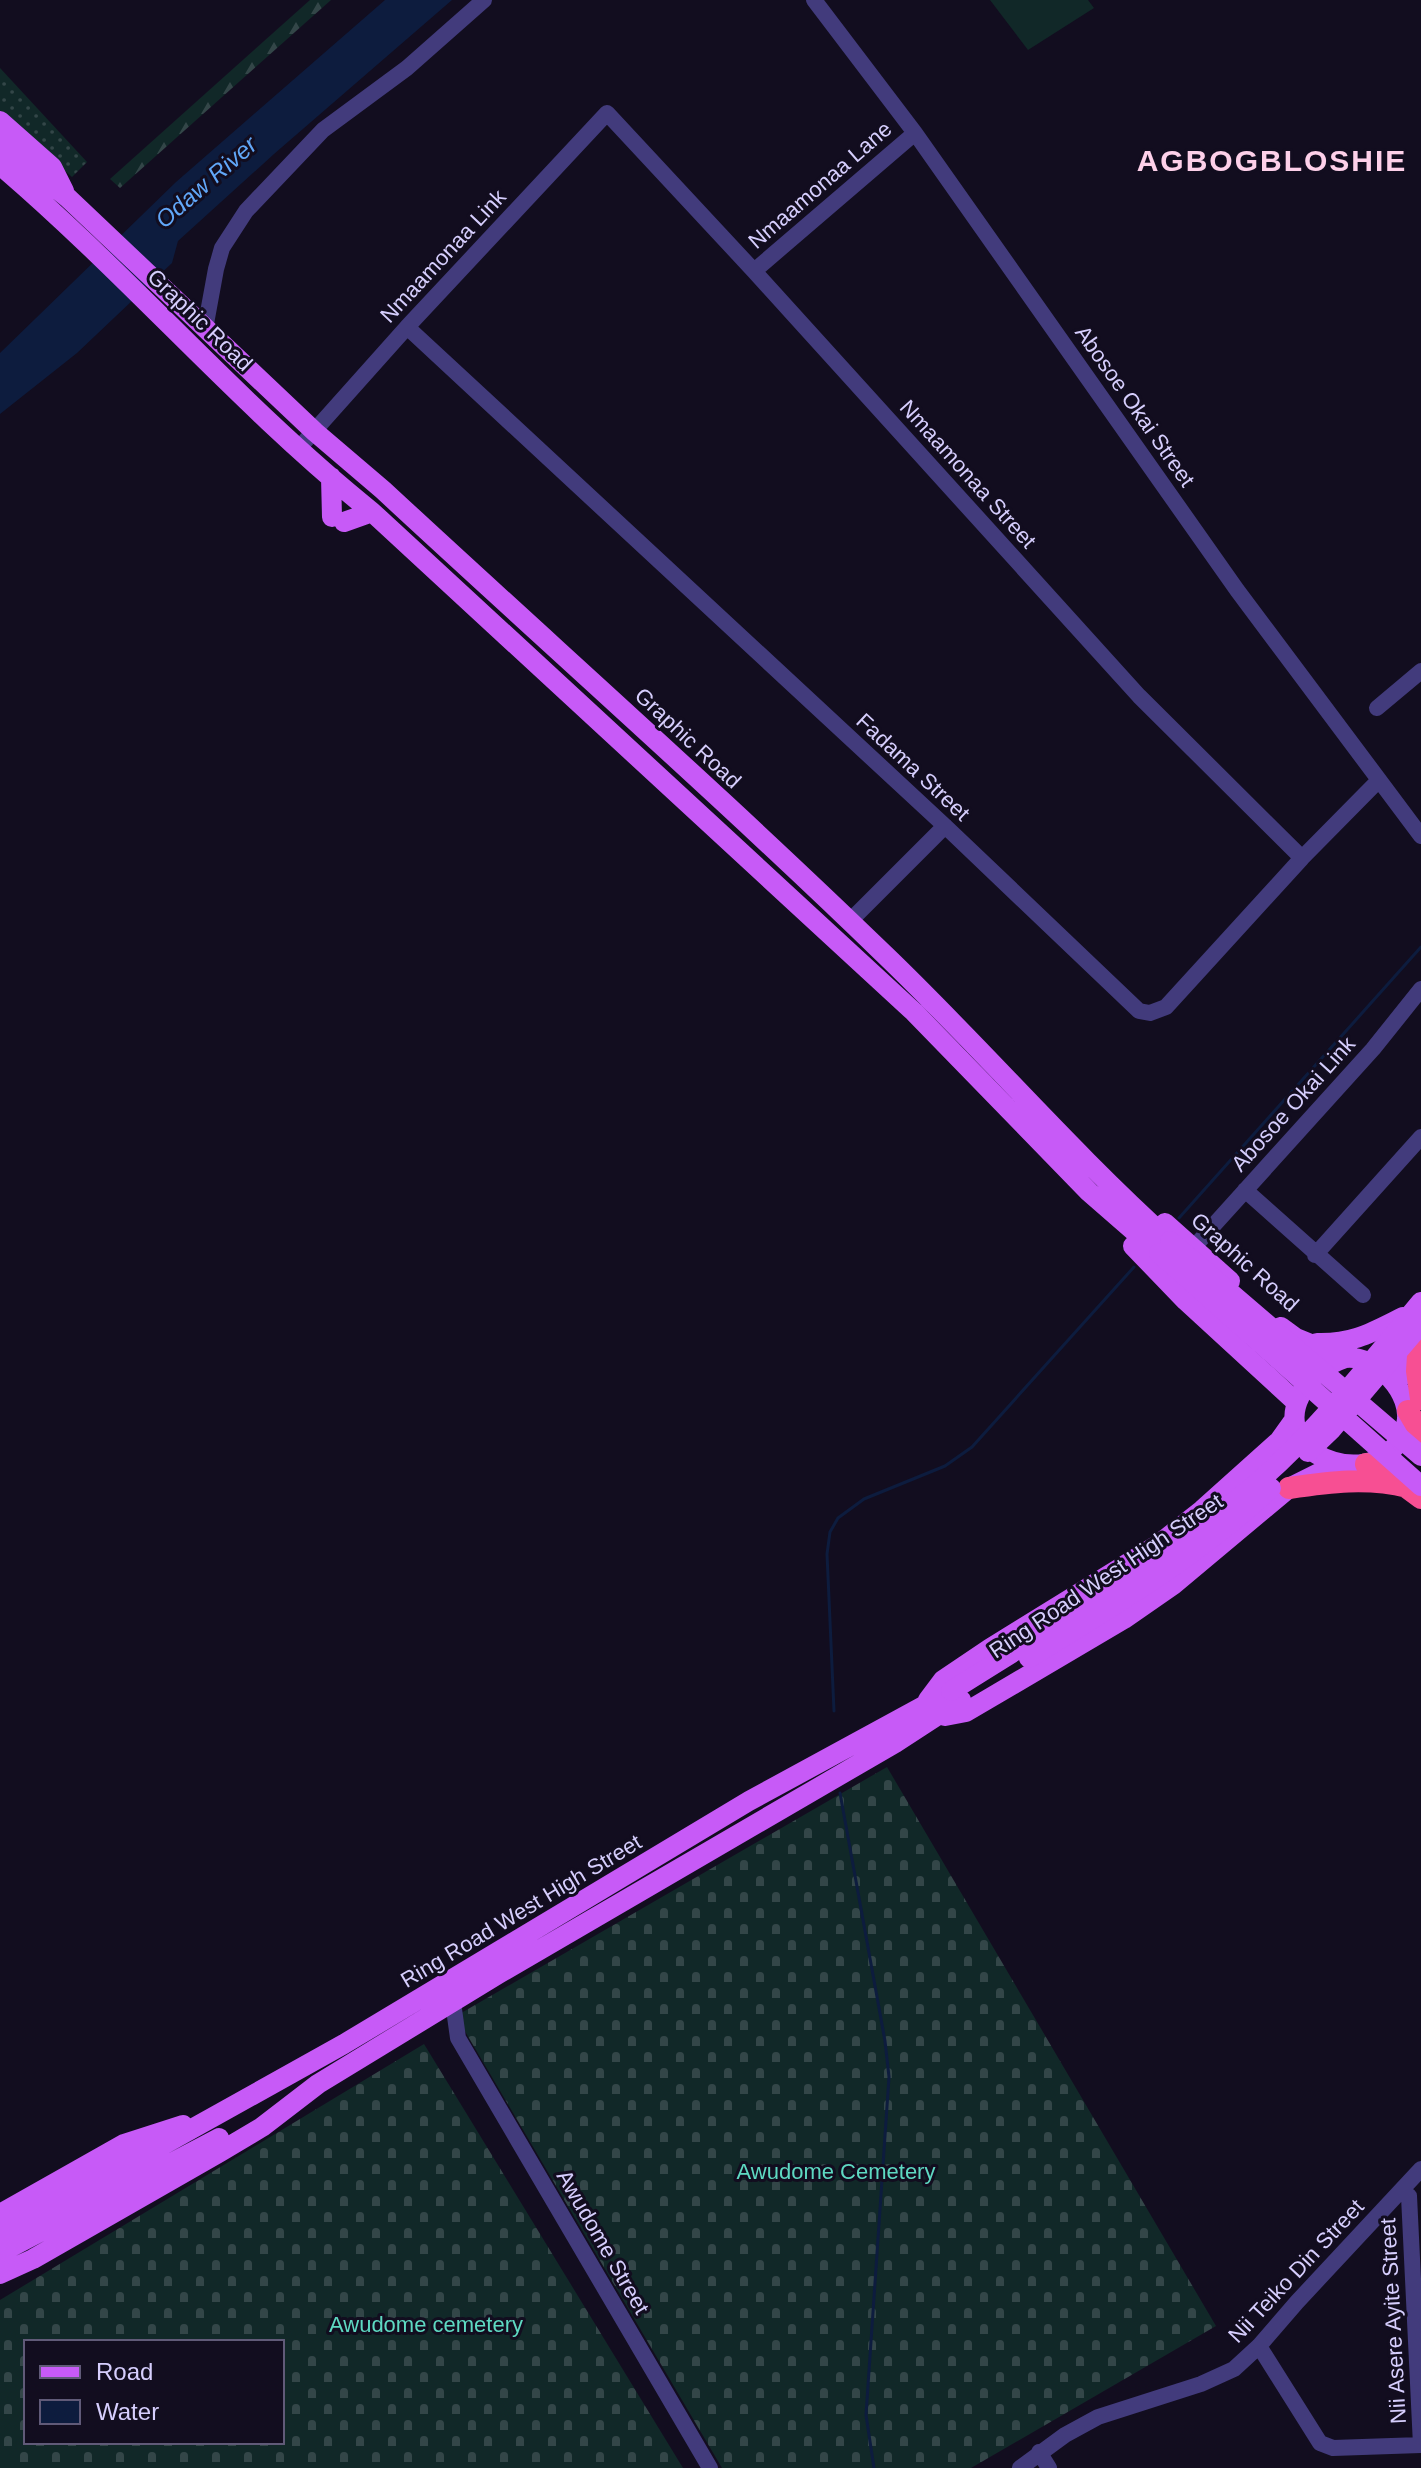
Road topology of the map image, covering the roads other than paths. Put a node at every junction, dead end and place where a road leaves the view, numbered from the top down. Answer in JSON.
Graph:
{"nodes":[{"id":1,"x":484,"y":0,"type":"edge"},
{"id":2,"x":814,"y":0,"type":"edge"},
{"id":3,"x":607,"y":113,"type":"joint"},
{"id":4,"x":0,"y":121,"type":"edge"},
{"id":5,"x":915,"y":133,"type":"junction"},
{"id":6,"x":0,"y":142,"type":"edge"},
{"id":7,"x":0,"y":167,"type":"edge"},
{"id":8,"x":68,"y":198,"type":"junction"},
{"id":9,"x":89,"y":233,"type":"junction"},
{"id":10,"x":754,"y":271,"type":"junction"},
{"id":11,"x":161,"y":302,"type":"junction"},
{"id":12,"x":407,"y":327,"type":"junction"},
{"id":13,"x":205,"y":329,"type":"junction"},
{"id":14,"x":315,"y":432,"type":"junction"},
{"id":15,"x":299,"y":448,"type":"junction"},
{"id":16,"x":331,"y":477,"type":"junction"},
{"id":17,"x":372,"y":512,"type":"junction"},
{"id":18,"x":1421,"y":671,"type":"edge"},
{"id":19,"x":1377,"y":708,"type":"dead end"},
{"id":20,"x":1379,"y":780,"type":"junction"},
{"id":21,"x":945,"y":826,"type":"junction"},
{"id":22,"x":1421,"y":836,"type":"edge"},
{"id":23,"x":1302,"y":858,"type":"junction"},
{"id":24,"x":849,"y":922,"type":"junction"},
{"id":25,"x":1421,"y":989,"type":"edge"},
{"id":26,"x":1421,"y":1137,"type":"edge"},
{"id":27,"x":1245,"y":1190,"type":"junction"},
{"id":28,"x":1134,"y":1220,"type":"junction"},
{"id":29,"x":1164,"y":1247,"type":"junction"},
{"id":30,"x":1194,"y":1247,"type":"junction"},
{"id":31,"x":1315,"y":1255,"type":"junction"},
{"id":32,"x":1363,"y":1295,"type":"dead end"},
{"id":33,"x":1421,"y":1300,"type":"edge"},
{"id":34,"x":1416,"y":1330,"type":"edge"},
{"id":35,"x":1306,"y":1342,"type":"junction"},
{"id":36,"x":1353,"y":1358,"type":"junction"},
{"id":37,"x":1396,"y":1385,"type":"junction"},
{"id":38,"x":1415,"y":1405,"type":"edge"},
{"id":39,"x":1295,"y":1411,"type":"junction"},
{"id":40,"x":1324,"y":1427,"type":"junction"},
{"id":41,"x":1421,"y":1433,"type":"edge"},
{"id":42,"x":1421,"y":1456,"type":"edge"},
{"id":43,"x":1339,"y":1463,"type":"junction"},
{"id":44,"x":1366,"y":1464,"type":"junction"},
{"id":45,"x":1289,"y":1488,"type":"junction"},
{"id":46,"x":1417,"y":1490,"type":"edge"},
{"id":47,"x":929,"y":1711,"type":"junction"},
{"id":48,"x":856,"y":1753,"type":"junction"},
{"id":49,"x":453,"y":2002,"type":"junction"},
{"id":50,"x":425,"y":2019,"type":"junction"},
{"id":51,"x":458,"y":2038,"type":"junction"},
{"id":52,"x":297,"y":2098,"type":"junction"},
{"id":53,"x":214,"y":2116,"type":"junction"},
{"id":54,"x":1421,"y":2169,"type":"edge"},
{"id":55,"x":1410,"y":2194,"type":"edge"},
{"id":56,"x":0,"y":2214,"type":"edge"},
{"id":57,"x":0,"y":2233,"type":"edge"},
{"id":58,"x":0,"y":2253,"type":"edge"},
{"id":59,"x":0,"y":2274,"type":"edge"},
{"id":60,"x":1259,"y":2346,"type":"junction"},
{"id":61,"x":1418,"y":2447,"type":"edge"},
{"id":62,"x":1039,"y":2452,"type":"junction"},
{"id":63,"x":710,"y":2468,"type":"edge"},
{"id":64,"x":1020,"y":2468,"type":"edge"},
{"id":65,"x":1049,"y":2468,"type":"edge"}],
"edges":[{"from":1,"to":13,"type":"street"},
{"from":2,"to":5,"type":"street","name":"Abosoe Okai Street"},
{"from":3,"to":10,"type":"street","name":"Nmaamonaa Street"},
{"from":3,"to":12,"type":"street","name":"Nmaamonaa Link"},
{"from":4,"to":8,"type":"main road"},
{"from":5,"to":10,"type":"street","name":"Nmaamonaa Lane"},
{"from":5,"to":20,"type":"street","name":"Abosoe Okai Street"},
{"from":6,"to":8,"type":"main road","name":"Graphic Road"},
{"from":7,"to":9,"type":"main road","name":"Graphic Road"},
{"from":8,"to":9,"type":"main road","name":"Graphic Road"},
{"from":9,"to":11,"type":"main road","name":"Graphic Road"},
{"from":10,"to":23,"type":"street","name":"Nmaamonaa Street"},
{"from":11,"to":13,"type":"main road","name":"Graphic Road"},
{"from":11,"to":15,"type":"main road","name":"Graphic Road"},
{"from":12,"to":14,"type":"street","name":"Nmaamonaa Link"},
{"from":12,"to":21,"type":"street","name":"Fadama Street"},
{"from":13,"to":14,"type":"main road","name":"Graphic Road"},
{"from":14,"to":15,"type":"street","name":"Nmaamonaa Link"},
{"from":14,"to":24,"type":"main road","name":"Graphic Road"},
{"from":15,"to":16,"type":"main road","name":"Graphic Road"},
{"from":16,"to":17,"type":"main road","name":"Graphic Road"},
{"from":16,"to":17,"type":"main road"},
{"from":17,"to":28,"type":"main road","name":"Graphic Road"},
{"from":18,"to":19,"type":"street"},
{"from":20,"to":22,"type":"street","name":"Abosoe Okai Street"},
{"from":20,"to":23,"type":"street","name":"Fadama Street"},
{"from":21,"to":23,"type":"street","name":"Fadama Street"},
{"from":21,"to":24,"type":"street"},
{"from":24,"to":28,"type":"main road","name":"Graphic Road"},
{"from":25,"to":27,"type":"street","name":"Abosoe Okai Link"},
{"from":26,"to":31,"type":"street"},
{"from":27,"to":30,"type":"street","name":"Abosoe Okai Link"},
{"from":27,"to":31,"type":"street"},
{"from":28,"to":29,"type":"main road"},
{"from":28,"to":30,"type":"main road","name":"Graphic Road"},
{"from":28,"to":39,"type":"main road","name":"Graphic Road"},
{"from":29,"to":42,"type":"main road","bridge":true},
{"from":29,"to":46,"type":"main road","bridge":true},
{"from":30,"to":35,"type":"main road","name":"Graphic Road"},
{"from":31,"to":32,"type":"street"},
{"from":33,"to":34,"type":"main road"},
{"from":33,"to":40,"type":"main road","bridge":true},
{"from":34,"to":35,"type":"main road"},
{"from":34,"to":36,"type":"main road"},
{"from":34,"to":37,"type":"main road"},
{"from":34,"to":38,"type":"highway"},
{"from":34,"to":40,"type":"main road","bridge":true},
{"from":35,"to":36,"type":"main road","name":"Graphic Road"},
{"from":36,"to":37,"type":"main road"},
{"from":36,"to":39,"type":"main road"},
{"from":37,"to":38,"type":"main road"},
{"from":38,"to":41,"type":"highway"},
{"from":38,"to":44,"type":"main road"},
{"from":39,"to":43,"type":"main road"},
{"from":39,"to":47,"type":"main road","name":"Ring Road West High Street"},
{"from":40,"to":47,"type":"main road","name":"Ring Road West High Street","bridge":true},
{"from":43,"to":44,"type":"main road"},
{"from":43,"to":45,"type":"main road","name":"Ring Road West High Street"},
{"from":44,"to":46,"type":"highway"},
{"from":45,"to":46,"type":"highway"},
{"from":45,"to":47,"type":"main road","name":"Ring Road West High Street"},
{"from":47,"to":48,"type":"main road","name":"Ring Road West High Street"},
{"from":48,"to":49,"type":"main road","name":"Ring Road West High Street"},
{"from":48,"to":53,"type":"main road","name":"Ring Road West High Street"},
{"from":49,"to":50,"type":"main road","name":"Ring Road West High Street"},
{"from":49,"to":51,"type":"street","name":"Awudome Street"},
{"from":50,"to":51,"type":"street","name":"Awudome Street"},
{"from":50,"to":52,"type":"main road","name":"Ring Road West High Street"},
{"from":51,"to":63,"type":"street","name":"Awudome Street"},
{"from":52,"to":58,"type":"main road","name":"Ring Road West High Street"},
{"from":52,"to":59,"type":"main road","name":"Ring Road West High Street"},
{"from":53,"to":56,"type":"main road","name":"Ring Road West High Street"},
{"from":53,"to":57,"type":"main road","name":"Ring Road West High Street"},
{"from":54,"to":55,"type":"street","name":"Nii Teiko Din Street"},
{"from":55,"to":60,"type":"street","name":"Nii Teiko Din Street"},
{"from":55,"to":61,"type":"street","name":"Nii Asere Ayite Street"},
{"from":60,"to":61,"type":"street"},
{"from":60,"to":62,"type":"street","name":"Nii Teiko Din Street"},
{"from":62,"to":64,"type":"street","name":"Nii Teiko Din Street"},
{"from":62,"to":65,"type":"street"}]}
